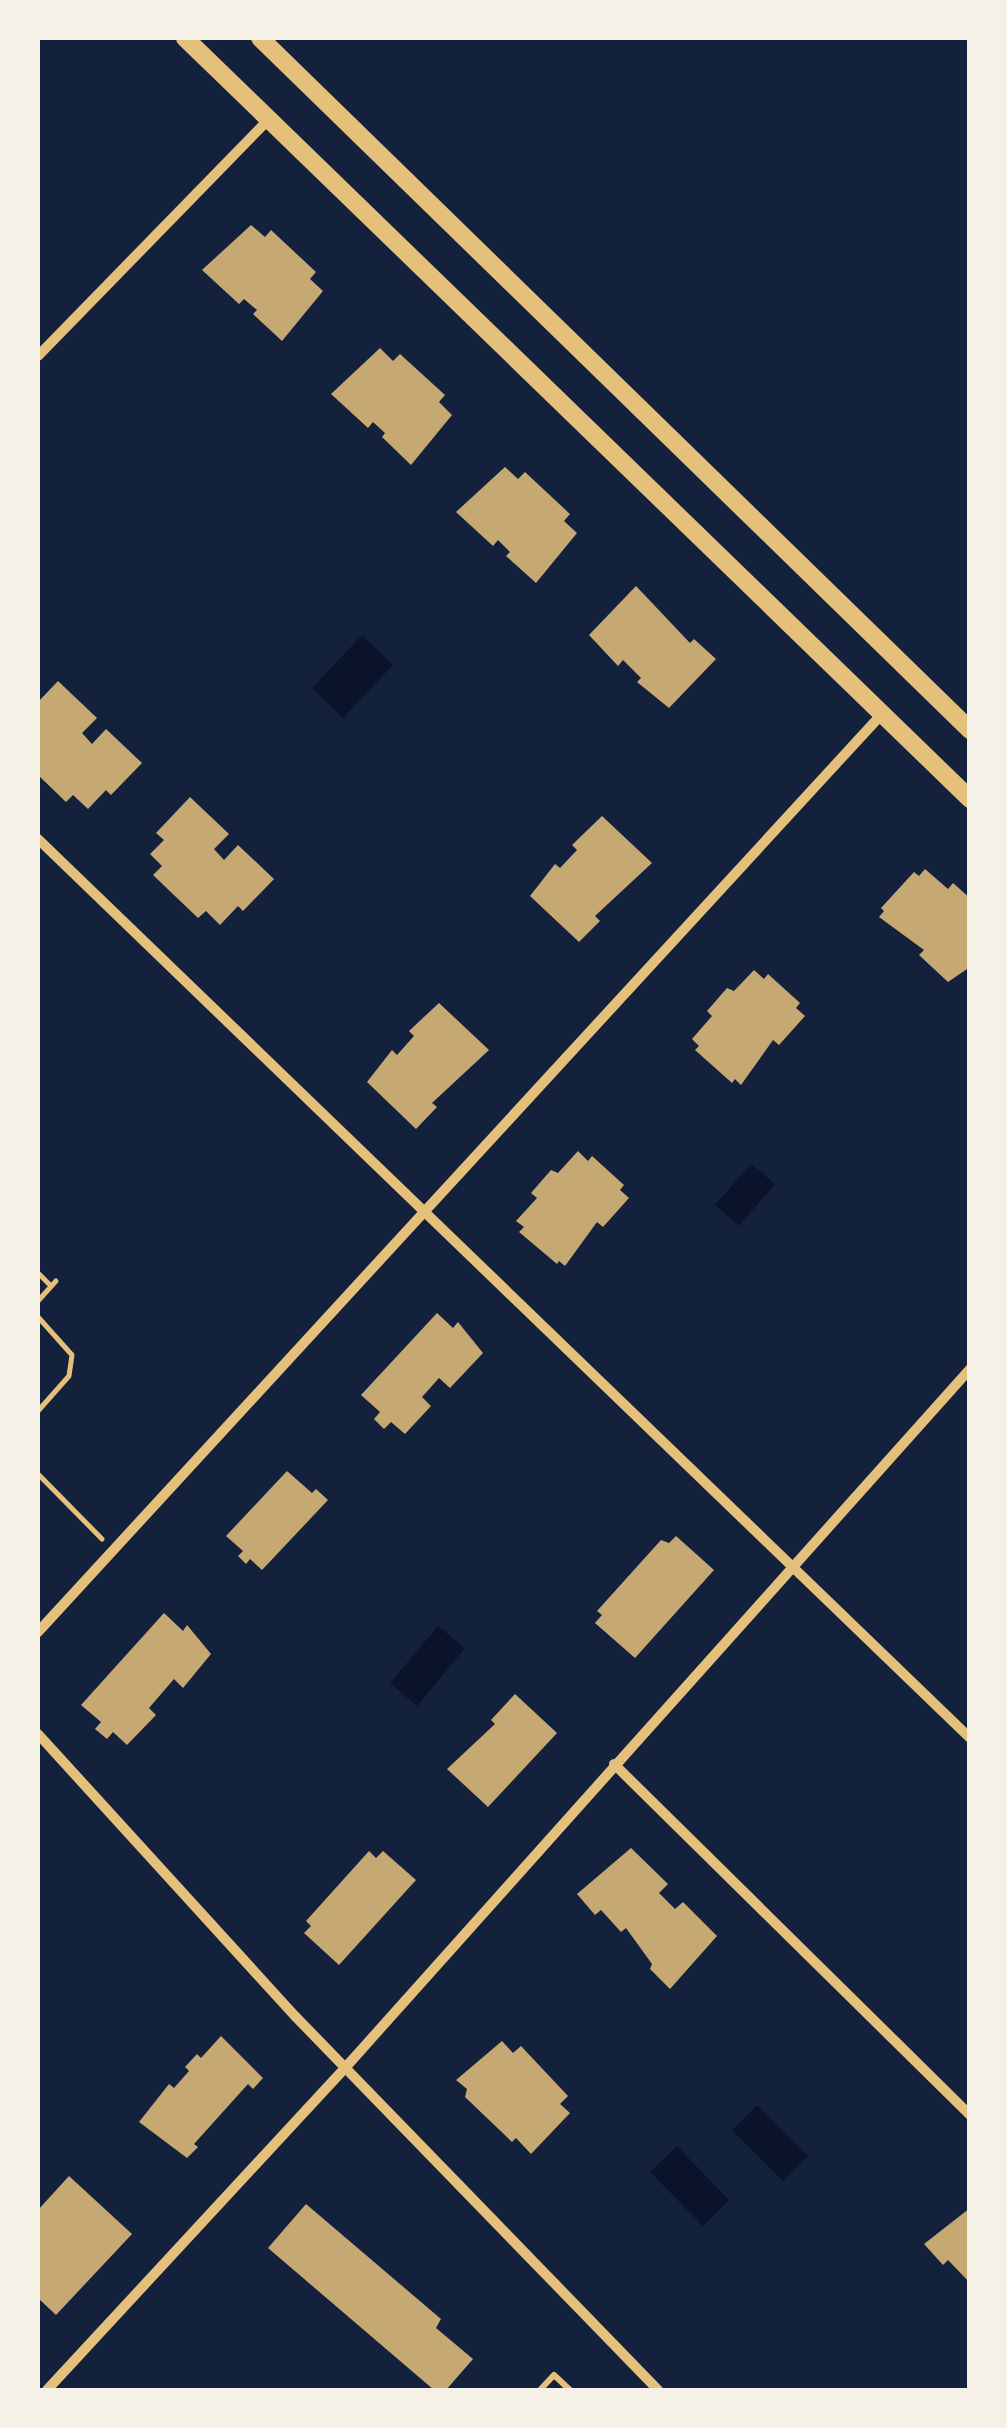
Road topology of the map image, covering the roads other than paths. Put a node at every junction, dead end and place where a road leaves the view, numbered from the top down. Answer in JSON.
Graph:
{"nodes":[{"id":1,"x":185,"y":38,"type":"edge"},
{"id":2,"x":260,"y":38,"type":"edge"},
{"id":3,"x":270,"y":118,"type":"junction"},
{"id":4,"x":38,"y":356,"type":"edge"},
{"id":5,"x":881,"y":715,"type":"junction"},
{"id":6,"x":970,"y":730,"type":"edge"},
{"id":7,"x":970,"y":798,"type":"edge"},
{"id":8,"x":38,"y":839,"type":"edge"},
{"id":9,"x":424,"y":1209,"type":"junction"},
{"id":10,"x":970,"y":1368,"type":"edge"},
{"id":11,"x":790,"y":1568,"type":"junction"},
{"id":12,"x":38,"y":1632,"type":"edge"},
{"id":13,"x":38,"y":1734,"type":"edge"},
{"id":14,"x":970,"y":1738,"type":"edge"},
{"id":15,"x":614,"y":1764,"type":"junction"},
{"id":16,"x":345,"y":2068,"type":"junction"},
{"id":17,"x":970,"y":2114,"type":"edge"},
{"id":18,"x":48,"y":2390,"type":"edge"},
{"id":19,"x":540,"y":2390,"type":"edge"},
{"id":20,"x":570,"y":2390,"type":"edge"},
{"id":21,"x":658,"y":2390,"type":"edge"}],
"edges":[{"from":1,"to":3,"type":"main road"},
{"from":2,"to":6,"type":"main road"},
{"from":3,"to":4,"type":"street"},
{"from":3,"to":5,"type":"main road"},
{"from":5,"to":7,"type":"main road"},
{"from":5,"to":9,"type":"street"},
{"from":8,"to":9,"type":"street"},
{"from":9,"to":11,"type":"street"},
{"from":9,"to":12,"type":"street"},
{"from":10,"to":11,"type":"street"},
{"from":11,"to":14,"type":"street"},
{"from":11,"to":15,"type":"street"},
{"from":13,"to":16,"type":"street"},
{"from":15,"to":16,"type":"street"},
{"from":15,"to":17,"type":"street"},
{"from":16,"to":18,"type":"street"},
{"from":16,"to":21,"type":"street"},
{"from":19,"to":20,"type":"lane"}]}
